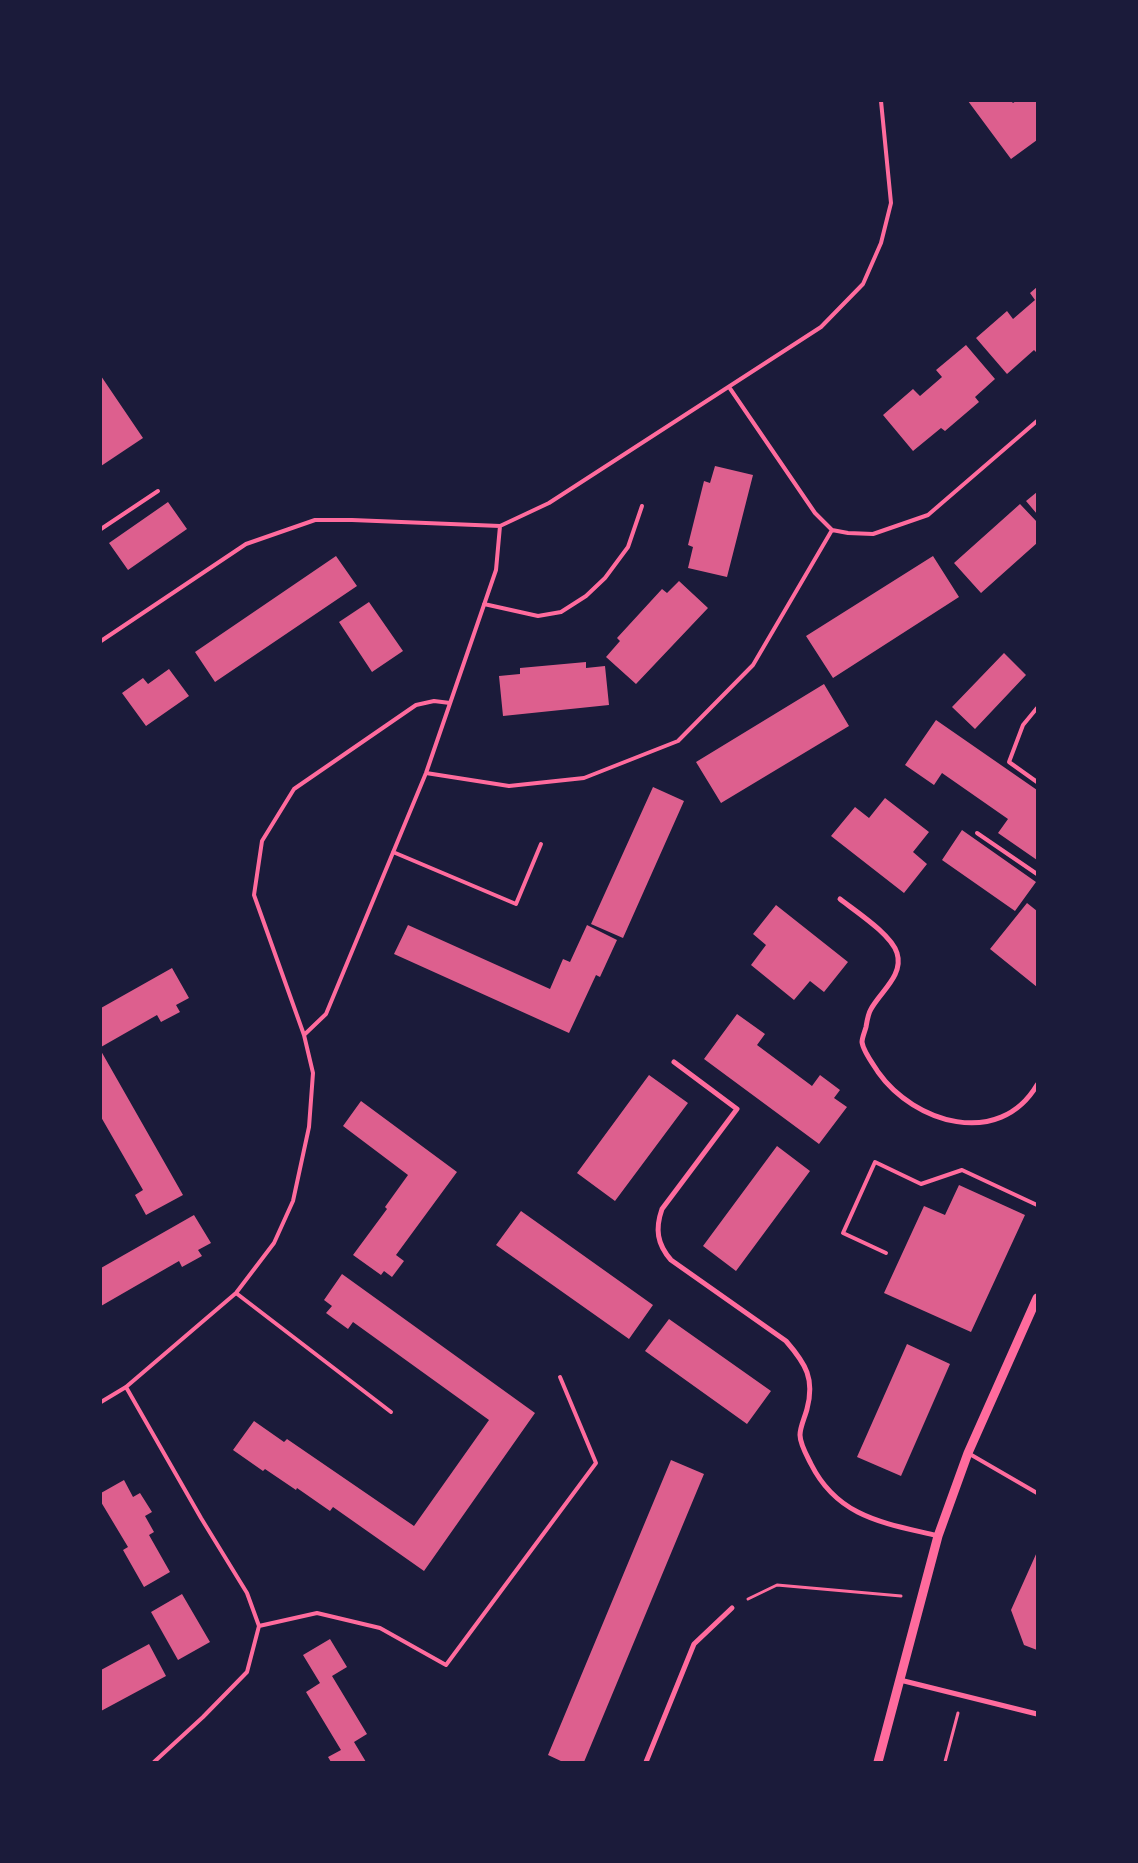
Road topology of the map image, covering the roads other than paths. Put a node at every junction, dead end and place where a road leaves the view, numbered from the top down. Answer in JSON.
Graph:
{"nodes":[{"id":1,"x":881,"y":101,"type":"edge"},
{"id":2,"x":729,"y":388,"type":"junction"},
{"id":3,"x":1037,"y":421,"type":"edge"},
{"id":4,"x":158,"y":491,"type":"dead end"},
{"id":5,"x":642,"y":506,"type":"dead end"},
{"id":6,"x":500,"y":526,"type":"junction"},
{"id":7,"x":101,"y":529,"type":"edge"},
{"id":8,"x":832,"y":530,"type":"junction"},
{"id":9,"x":484,"y":604,"type":"junction"},
{"id":10,"x":101,"y":641,"type":"edge"},
{"id":11,"x":450,"y":702,"type":"junction"},
{"id":12,"x":1037,"y":708,"type":"edge"},
{"id":13,"x":426,"y":773,"type":"junction"},
{"id":14,"x":1037,"y":782,"type":"edge"},
{"id":15,"x":977,"y":833,"type":"dead end"},
{"id":16,"x":541,"y":844,"type":"dead end"},
{"id":17,"x":393,"y":852,"type":"junction"},
{"id":18,"x":1037,"y":874,"type":"edge"},
{"id":19,"x":840,"y":899,"type":"dead end"},
{"id":20,"x":304,"y":1035,"type":"junction"},
{"id":21,"x":674,"y":1062,"type":"dead end"},
{"id":22,"x":1037,"y":1086,"type":"edge"},
{"id":23,"x":1037,"y":1205,"type":"edge"},
{"id":24,"x":886,"y":1253,"type":"dead end"},
{"id":25,"x":236,"y":1293,"type":"junction"},
{"id":26,"x":1037,"y":1298,"type":"edge"},
{"id":27,"x":560,"y":1377,"type":"dead end"},
{"id":28,"x":126,"y":1387,"type":"junction"},
{"id":29,"x":101,"y":1402,"type":"edge"},
{"id":30,"x":391,"y":1412,"type":"dead end"},
{"id":31,"x":968,"y":1453,"type":"junction"},
{"id":32,"x":1037,"y":1493,"type":"edge"},
{"id":33,"x":938,"y":1536,"type":"junction"},
{"id":34,"x":732,"y":1608,"type":"road end"},
{"id":35,"x":259,"y":1626,"type":"junction"},
{"id":36,"x":900,"y":1680,"type":"junction"},
{"id":37,"x":1037,"y":1714,"type":"edge"},
{"id":38,"x":154,"y":1762,"type":"edge"},
{"id":39,"x":646,"y":1762,"type":"edge"},
{"id":40,"x":878,"y":1762,"type":"edge"}],
"edges":[{"from":1,"to":2,"type":"lane"},
{"from":2,"to":6,"type":"lane"},
{"from":2,"to":8,"type":"lane"},
{"from":3,"to":8,"type":"lane"},
{"from":4,"to":7,"type":"lane"},
{"from":5,"to":9,"type":"lane"},
{"from":6,"to":9,"type":"lane"},
{"from":6,"to":10,"type":"lane"},
{"from":8,"to":13,"type":"lane"},
{"from":9,"to":11,"type":"lane"},
{"from":11,"to":13,"type":"lane"},
{"from":11,"to":20,"type":"lane"},
{"from":12,"to":14,"type":"lane"},
{"from":13,"to":17,"type":"lane"},
{"from":15,"to":18,"type":"lane"},
{"from":16,"to":17,"type":"lane"},
{"from":17,"to":20,"type":"lane"},
{"from":19,"to":22,"type":"street"},
{"from":20,"to":25,"type":"lane"},
{"from":21,"to":33,"type":"street"},
{"from":23,"to":24,"type":"lane"},
{"from":25,"to":28,"type":"lane"},
{"from":25,"to":30,"type":"lane"},
{"from":26,"to":31,"type":"street"},
{"from":27,"to":35,"type":"lane"},
{"from":28,"to":29,"type":"lane"},
{"from":28,"to":35,"type":"lane"},
{"from":31,"to":32,"type":"lane"},
{"from":31,"to":33,"type":"street"},
{"from":33,"to":36,"type":"street"},
{"from":34,"to":39,"type":"street"},
{"from":35,"to":38,"type":"lane"},
{"from":36,"to":37,"type":"street"},
{"from":36,"to":40,"type":"street"}]}
